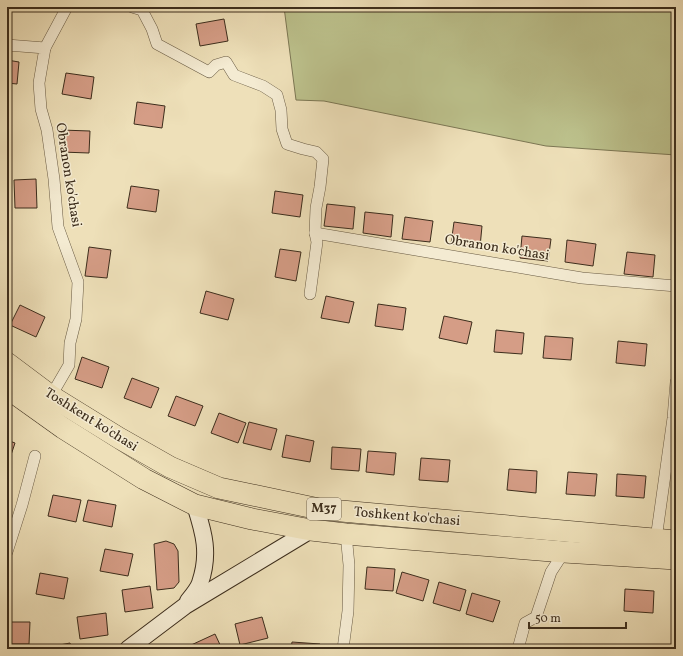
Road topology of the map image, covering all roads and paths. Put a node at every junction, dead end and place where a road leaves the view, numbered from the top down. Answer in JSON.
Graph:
{"nodes":[{"id":1,"x":67,"y":7,"type":"edge"},
{"id":2,"x":132,"y":7,"type":"edge"},
{"id":3,"x":7,"y":45,"type":"edge"},
{"id":4,"x":45,"y":48,"type":"junction"},
{"id":5,"x":315,"y":233,"type":"junction"},
{"id":6,"x":676,"y":286,"type":"edge"},
{"id":7,"x":310,"y":294,"type":"dead end"},
{"id":8,"x":7,"y":363,"type":"edge"},
{"id":9,"x":7,"y":388,"type":"edge"},
{"id":10,"x":676,"y":388,"type":"edge"},
{"id":11,"x":51,"y":396,"type":"junction"},
{"id":12,"x":35,"y":456,"type":"dead end"},
{"id":13,"x":195,"y":505,"type":"junction"},
{"id":14,"x":311,"y":530,"type":"junction"},
{"id":15,"x":346,"y":534,"type":"junction"},
{"id":16,"x":666,"y":540,"type":"edge"},
{"id":17,"x":7,"y":552,"type":"edge"},
{"id":18,"x":564,"y":552,"type":"junction"},
{"id":19,"x":676,"y":559,"type":"edge"},
{"id":20,"x":185,"y":606,"type":"junction"},
{"id":21,"x":128,"y":649,"type":"edge"},
{"id":22,"x":343,"y":649,"type":"edge"},
{"id":23,"x":518,"y":649,"type":"edge"}],
"edges":[{"from":1,"to":4,"type":"street","name":"Obranon ko'chasi"},
{"from":2,"to":5,"type":"street"},
{"from":3,"to":4,"type":"street"},
{"from":4,"to":11,"type":"street","name":"Obranon ko'chasi"},
{"from":5,"to":6,"type":"street","name":"Obranon ko'chasi"},
{"from":5,"to":7,"type":"street"},
{"from":8,"to":11,"type":"highway","name":"Toshkent ko'chasi","number":"M37"},
{"from":9,"to":13,"type":"highway","name":"Toshkent ko'chasi","number":"M37"},
{"from":10,"to":16,"type":"street"},
{"from":11,"to":16,"type":"highway","name":"Toshkent ko'chasi","number":"M37"},
{"from":12,"to":17,"type":"street"},
{"from":13,"to":14,"type":"highway","name":"Toshkent ko'chasi","number":"M37"},
{"from":13,"to":20,"type":"street"},
{"from":14,"to":15,"type":"highway","name":"Toshkent ko'chasi","number":"M37"},
{"from":14,"to":20,"type":"street"},
{"from":15,"to":18,"type":"highway","name":"Toshkent ko'chasi","number":"M37"},
{"from":15,"to":22,"type":"street"},
{"from":18,"to":19,"type":"highway","name":"Toshkent ko'chasi","number":"M37"},
{"from":18,"to":23,"type":"street"},
{"from":20,"to":21,"type":"street"}]}
